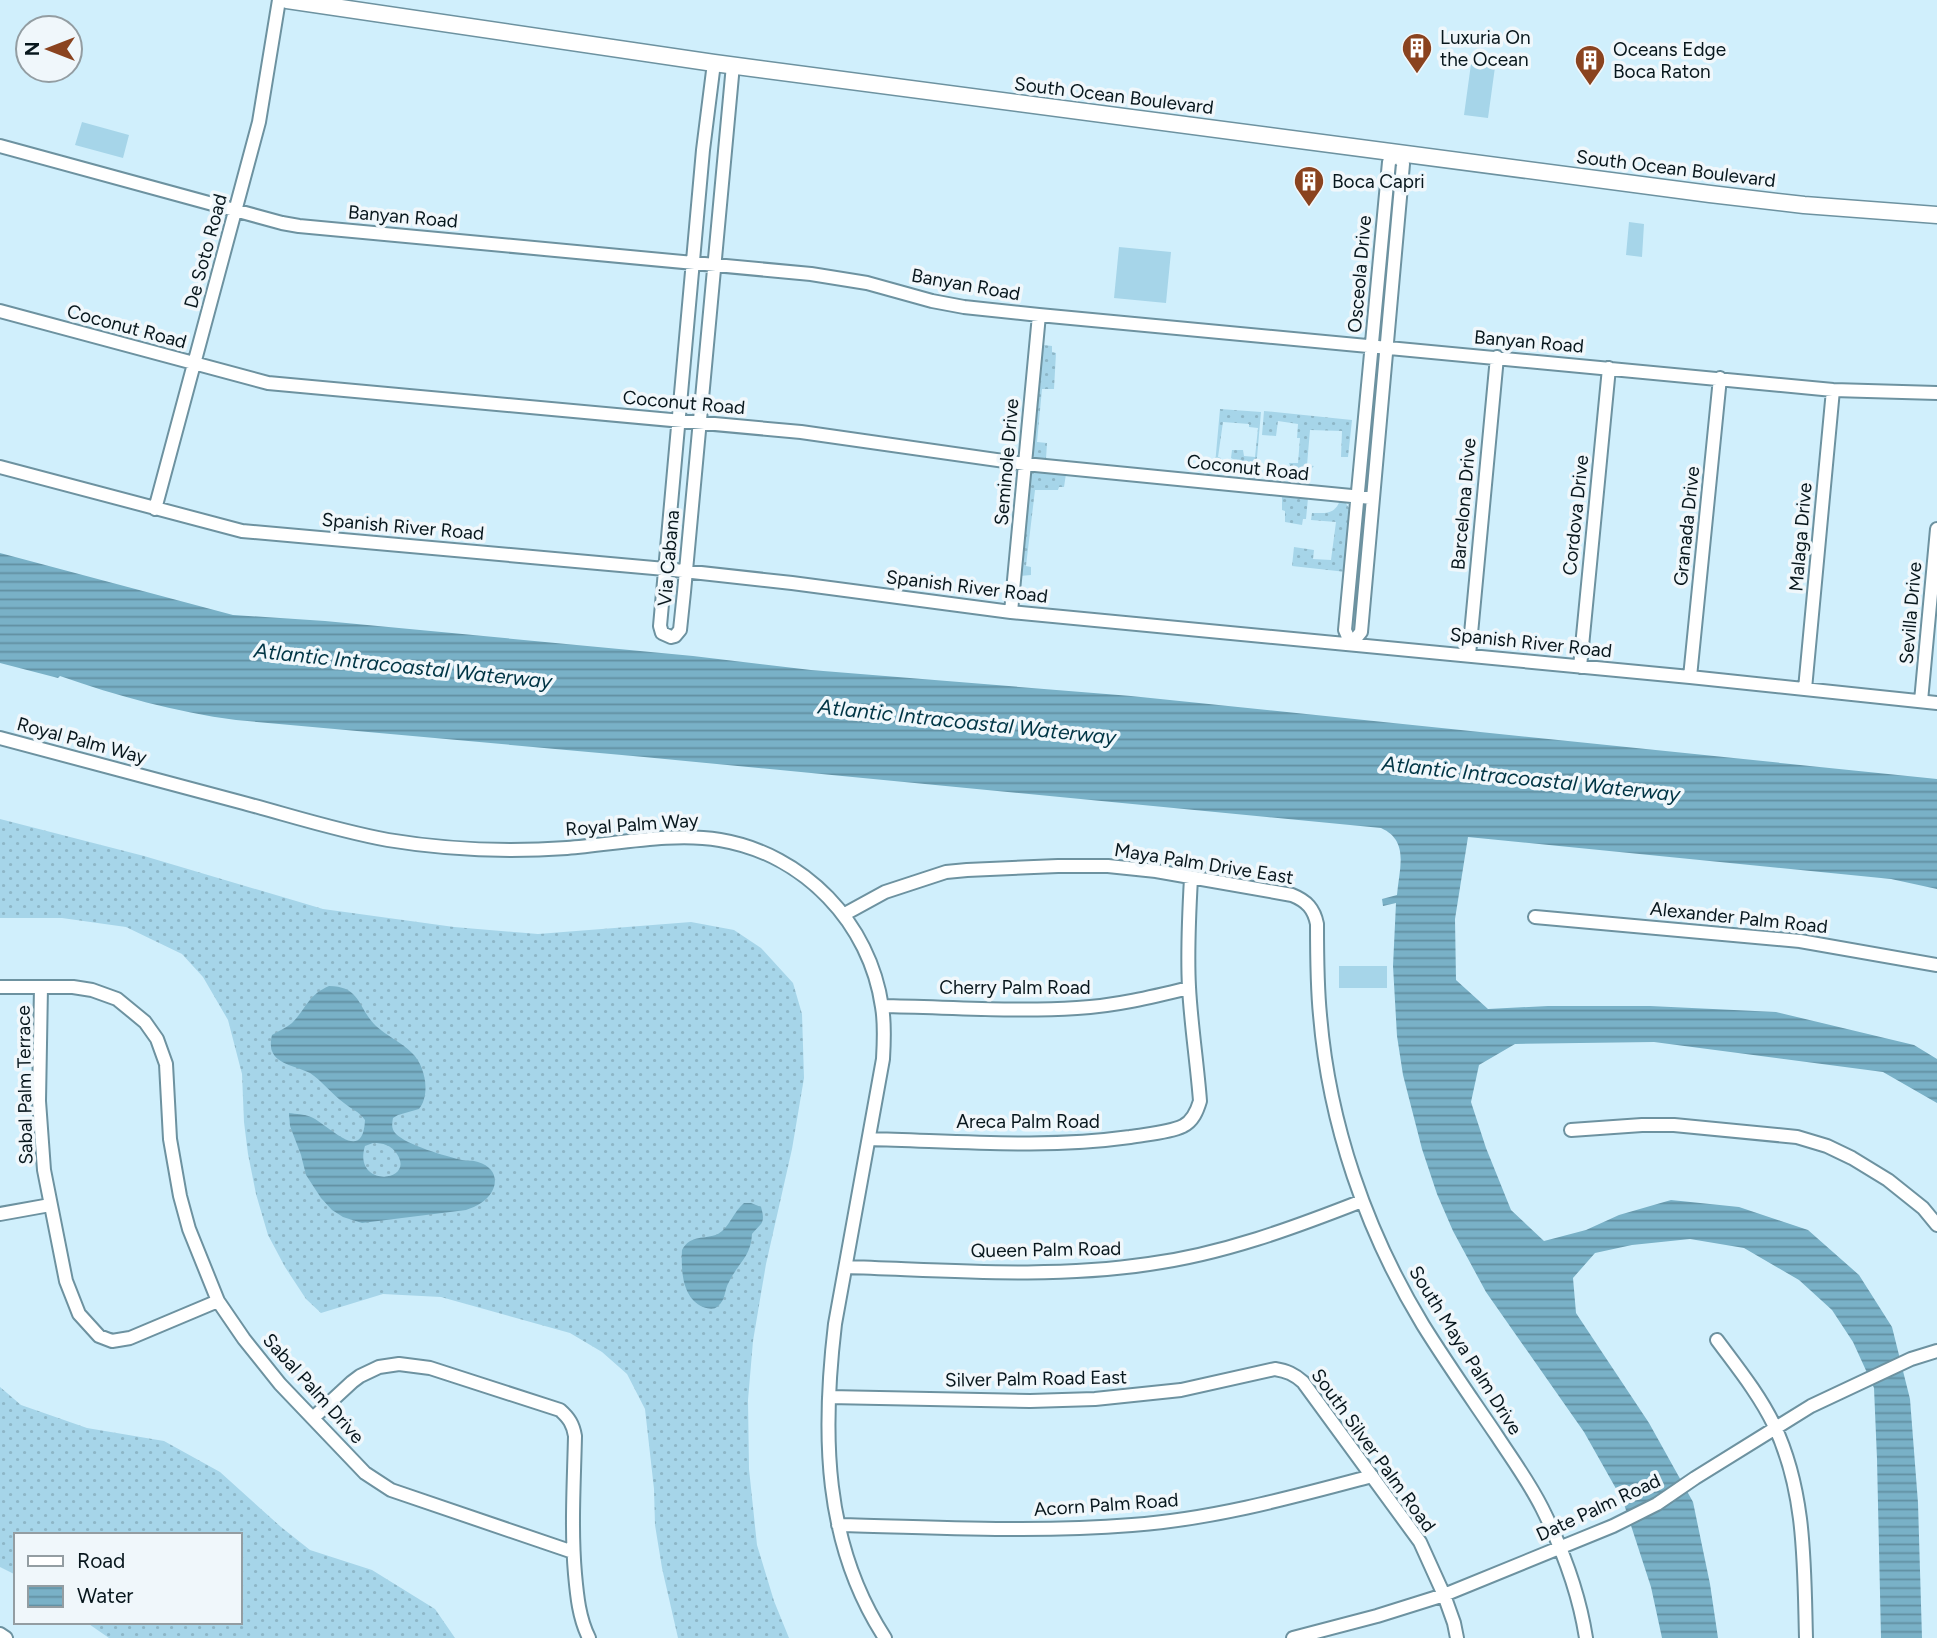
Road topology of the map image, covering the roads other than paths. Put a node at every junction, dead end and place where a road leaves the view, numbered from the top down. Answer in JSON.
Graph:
{"nodes":[{"id":1,"x":279,"y":0,"type":"edge"},
{"id":2,"x":288,"y":0,"type":"edge"},
{"id":3,"x":713,"y":63,"type":"junction"},
{"id":4,"x":733,"y":65,"type":"junction"},
{"id":5,"x":0,"y":146,"type":"edge"},
{"id":6,"x":1398,"y":153,"type":"junction"},
{"id":7,"x":236,"y":211,"type":"junction"},
{"id":8,"x":1937,"y":215,"type":"edge"},
{"id":9,"x":693,"y":263,"type":"junction"},
{"id":10,"x":715,"y":265,"type":"junction"},
{"id":11,"x":0,"y":311,"type":"edge"},
{"id":12,"x":1039,"y":314,"type":"junction"},
{"id":13,"x":1372,"y":346,"type":"junction"},
{"id":14,"x":1386,"y":347,"type":"junction"},
{"id":15,"x":1497,"y":357,"type":"junction"},
{"id":16,"x":194,"y":364,"type":"junction"},
{"id":17,"x":1609,"y":368,"type":"junction"},
{"id":18,"x":1720,"y":379,"type":"junction"},
{"id":19,"x":1833,"y":390,"type":"junction"},
{"id":20,"x":1937,"y":393,"type":"edge"},
{"id":21,"x":679,"y":421,"type":"junction"},
{"id":22,"x":700,"y":423,"type":"junction"},
{"id":23,"x":1025,"y":464,"type":"junction"},
{"id":24,"x":0,"y":467,"type":"edge"},
{"id":25,"x":1358,"y":497,"type":"junction"},
{"id":26,"x":1372,"y":498,"type":"junction"},
{"id":27,"x":155,"y":509,"type":"junction"},
{"id":28,"x":1937,"y":529,"type":"edge"},
{"id":29,"x":665,"y":569,"type":"junction"},
{"id":30,"x":686,"y":572,"type":"junction"},
{"id":31,"x":1011,"y":612,"type":"junction"},
{"id":32,"x":1351,"y":643,"type":"junction"},
{"id":33,"x":1469,"y":655,"type":"junction"},
{"id":34,"x":1580,"y":667,"type":"junction"},
{"id":35,"x":1690,"y":677,"type":"junction"},
{"id":36,"x":1805,"y":689,"type":"junction"},
{"id":37,"x":1921,"y":701,"type":"junction"},
{"id":38,"x":1937,"y":703,"type":"edge"},
{"id":39,"x":0,"y":737,"type":"edge"},
{"id":40,"x":1191,"y":878,"type":"junction"},
{"id":41,"x":1311,"y":909,"type":"joint"},
{"id":42,"x":843,"y":915,"type":"junction"},
{"id":43,"x":1535,"y":917,"type":"dead end"},
{"id":44,"x":1937,"y":965,"type":"edge"},
{"id":45,"x":0,"y":987,"type":"edge"},
{"id":46,"x":41,"y":987,"type":"junction"},
{"id":47,"x":1189,"y":988,"type":"junction"},
{"id":48,"x":882,"y":1006,"type":"junction"},
{"id":49,"x":1571,"y":1130,"type":"dead end"},
{"id":50,"x":869,"y":1139,"type":"junction"},
{"id":51,"x":1363,"y":1201,"type":"junction"},
{"id":52,"x":50,"y":1205,"type":"junction"},
{"id":53,"x":0,"y":1214,"type":"edge"},
{"id":54,"x":1937,"y":1225,"type":"edge"},
{"id":55,"x":846,"y":1267,"type":"junction"},
{"id":56,"x":218,"y":1301,"type":"junction"},
{"id":57,"x":1717,"y":1340,"type":"dead end"},
{"id":58,"x":1937,"y":1351,"type":"edge"},
{"id":59,"x":1282,"y":1370,"type":"joint"},
{"id":60,"x":829,"y":1396,"type":"junction"},
{"id":61,"x":313,"y":1418,"type":"junction"},
{"id":62,"x":1775,"y":1428,"type":"junction"},
{"id":63,"x":1372,"y":1475,"type":"junction"},
{"id":64,"x":838,"y":1525,"type":"junction"},
{"id":65,"x":1560,"y":1549,"type":"junction"},
{"id":66,"x":573,"y":1552,"type":"junction"},
{"id":67,"x":1444,"y":1595,"type":"junction"},
{"id":68,"x":0,"y":1634,"type":"edge"},
{"id":69,"x":6,"y":1638,"type":"edge"},
{"id":70,"x":589,"y":1638,"type":"edge"},
{"id":71,"x":885,"y":1638,"type":"edge"},
{"id":72,"x":1293,"y":1638,"type":"edge"},
{"id":73,"x":1457,"y":1638,"type":"edge"},
{"id":74,"x":1586,"y":1638,"type":"edge"},
{"id":75,"x":1806,"y":1638,"type":"edge"}],
"edges":[{"from":1,"to":7,"type":"street","name":"De Soto Road"},
{"from":2,"to":3,"type":"main road","name":"South Ocean Boulevard"},
{"from":3,"to":4,"type":"main road","name":"South Ocean Boulevard"},
{"from":3,"to":9,"type":"street","name":"Via Cabana"},
{"from":4,"to":6,"type":"main road","name":"South Ocean Boulevard"},
{"from":4,"to":10,"type":"street","name":"Via Cabana"},
{"from":5,"to":7,"type":"street","name":"Banyan Road"},
{"from":6,"to":8,"type":"main road","name":"South Ocean Boulevard"},
{"from":6,"to":13,"type":"street","name":"Osceola Drive"},
{"from":6,"to":14,"type":"street","name":"Osceola Drive"},
{"from":7,"to":9,"type":"street","name":"Banyan Road"},
{"from":7,"to":16,"type":"street","name":"De Soto Road"},
{"from":9,"to":10,"type":"street","name":"Banyan Road"},
{"from":9,"to":21,"type":"street","name":"Via Cabana"},
{"from":10,"to":12,"type":"street","name":"Banyan Road"},
{"from":10,"to":22,"type":"street","name":"Via Cabana"},
{"from":11,"to":16,"type":"street","name":"Coconut Road"},
{"from":12,"to":13,"type":"street","name":"Banyan Road"},
{"from":12,"to":23,"type":"street","name":"Seminole Drive"},
{"from":13,"to":14,"type":"street","name":"Banyan Road"},
{"from":13,"to":25,"type":"street","name":"Osceola Drive"},
{"from":14,"to":15,"type":"street","name":"Banyan Road"},
{"from":14,"to":26,"type":"street","name":"Osceola Drive"},
{"from":15,"to":17,"type":"street","name":"Banyan Road"},
{"from":15,"to":33,"type":"street","name":"Barcelona Drive"},
{"from":16,"to":21,"type":"street","name":"Coconut Road"},
{"from":16,"to":27,"type":"street","name":"De Soto Road"},
{"from":17,"to":18,"type":"street","name":"Banyan Road"},
{"from":17,"to":34,"type":"street","name":"Cordova Drive"},
{"from":18,"to":19,"type":"street","name":"Banyan Road"},
{"from":18,"to":35,"type":"street","name":"Granada Drive"},
{"from":19,"to":20,"type":"street","name":"Banyan Road"},
{"from":19,"to":36,"type":"street","name":"Malaga Drive"},
{"from":21,"to":22,"type":"street","name":"Coconut Road"},
{"from":21,"to":29,"type":"street","name":"Via Cabana"},
{"from":22,"to":23,"type":"street","name":"Coconut Road"},
{"from":22,"to":30,"type":"street","name":"Via Cabana"},
{"from":23,"to":25,"type":"street","name":"Coconut Road"},
{"from":23,"to":31,"type":"street","name":"Seminole Drive"},
{"from":24,"to":27,"type":"street","name":"Spanish River Road"},
{"from":25,"to":26,"type":"street","name":"Coconut Road"},
{"from":25,"to":32,"type":"street","name":"Osceola Drive"},
{"from":26,"to":32,"type":"street","name":"Osceola Drive"},
{"from":27,"to":29,"type":"street","name":"Spanish River Road"},
{"from":28,"to":37,"type":"street","name":"Sevilla Drive"},
{"from":29,"to":30,"type":"street","name":"Spanish River Road"},
{"from":29,"to":30,"type":"street","name":"Via Cabana"},
{"from":30,"to":31,"type":"street","name":"Spanish River Road"},
{"from":31,"to":32,"type":"street","name":"Spanish River Road"},
{"from":32,"to":33,"type":"street","name":"Spanish River Road"},
{"from":33,"to":34,"type":"street","name":"Spanish River Road"},
{"from":34,"to":35,"type":"street","name":"Spanish River Road"},
{"from":35,"to":36,"type":"street","name":"Spanish River Road"},
{"from":36,"to":37,"type":"street","name":"Spanish River Road"},
{"from":37,"to":38,"type":"street","name":"Spanish River Road"},
{"from":39,"to":42,"type":"street","name":"Royal Palm Way"},
{"from":40,"to":41,"type":"street","name":"Maya Palm Drive East"},
{"from":40,"to":42,"type":"street","name":"Maya Palm Drive East"},
{"from":40,"to":47,"type":"street","name":"Areca Palm Road"},
{"from":41,"to":51,"type":"street","name":"South Maya Palm Drive"},
{"from":42,"to":48,"type":"street","name":"Royal Palm Way"},
{"from":43,"to":44,"type":"street","name":"Alexander Palm Road"},
{"from":45,"to":46,"type":"street","name":"Sabal Palm Drive"},
{"from":46,"to":52,"type":"street","name":"Sabal Palm Terrace"},
{"from":46,"to":56,"type":"street","name":"Sabal Palm Drive"},
{"from":47,"to":48,"type":"street","name":"Cherry Palm Road"},
{"from":47,"to":50,"type":"street","name":"Areca Palm Road"},
{"from":48,"to":50,"type":"street","name":"Royal Palm Way"},
{"from":49,"to":54,"type":"street"},
{"from":50,"to":55,"type":"street","name":"Royal Palm Way"},
{"from":51,"to":55,"type":"street","name":"Queen Palm Road"},
{"from":51,"to":65,"type":"street","name":"South Maya Palm Drive"},
{"from":52,"to":53,"type":"street"},
{"from":52,"to":56,"type":"street","name":"Sabal Palm Terrace"},
{"from":55,"to":60,"type":"street","name":"Royal Palm Way"},
{"from":56,"to":61,"type":"street","name":"Sabal Palm Drive"},
{"from":57,"to":62,"type":"street"},
{"from":58,"to":62,"type":"street","name":"Date Palm Road"},
{"from":59,"to":60,"type":"street","name":"Silver Palm Road East"},
{"from":59,"to":63,"type":"street","name":"South Silver Palm Road"},
{"from":60,"to":64,"type":"street","name":"Royal Palm Way"},
{"from":61,"to":66,"type":"street","name":"Sabal Palm Drive"},
{"from":61,"to":66,"type":"street"},
{"from":62,"to":65,"type":"street","name":"Date Palm Road"},
{"from":62,"to":75,"type":"street"},
{"from":63,"to":64,"type":"street","name":"Acorn Palm Road"},
{"from":63,"to":67,"type":"street","name":"South Silver Palm Road"},
{"from":64,"to":71,"type":"street","name":"Royal Palm Way"},
{"from":65,"to":67,"type":"street","name":"Date Palm Road"},
{"from":65,"to":74,"type":"street","name":"South Maya Palm Drive"},
{"from":66,"to":70,"type":"street"},
{"from":67,"to":72,"type":"street","name":"Date Palm Road"},
{"from":67,"to":73,"type":"street","name":"South Silver Palm Road"},
{"from":68,"to":69,"type":"street"}]}
